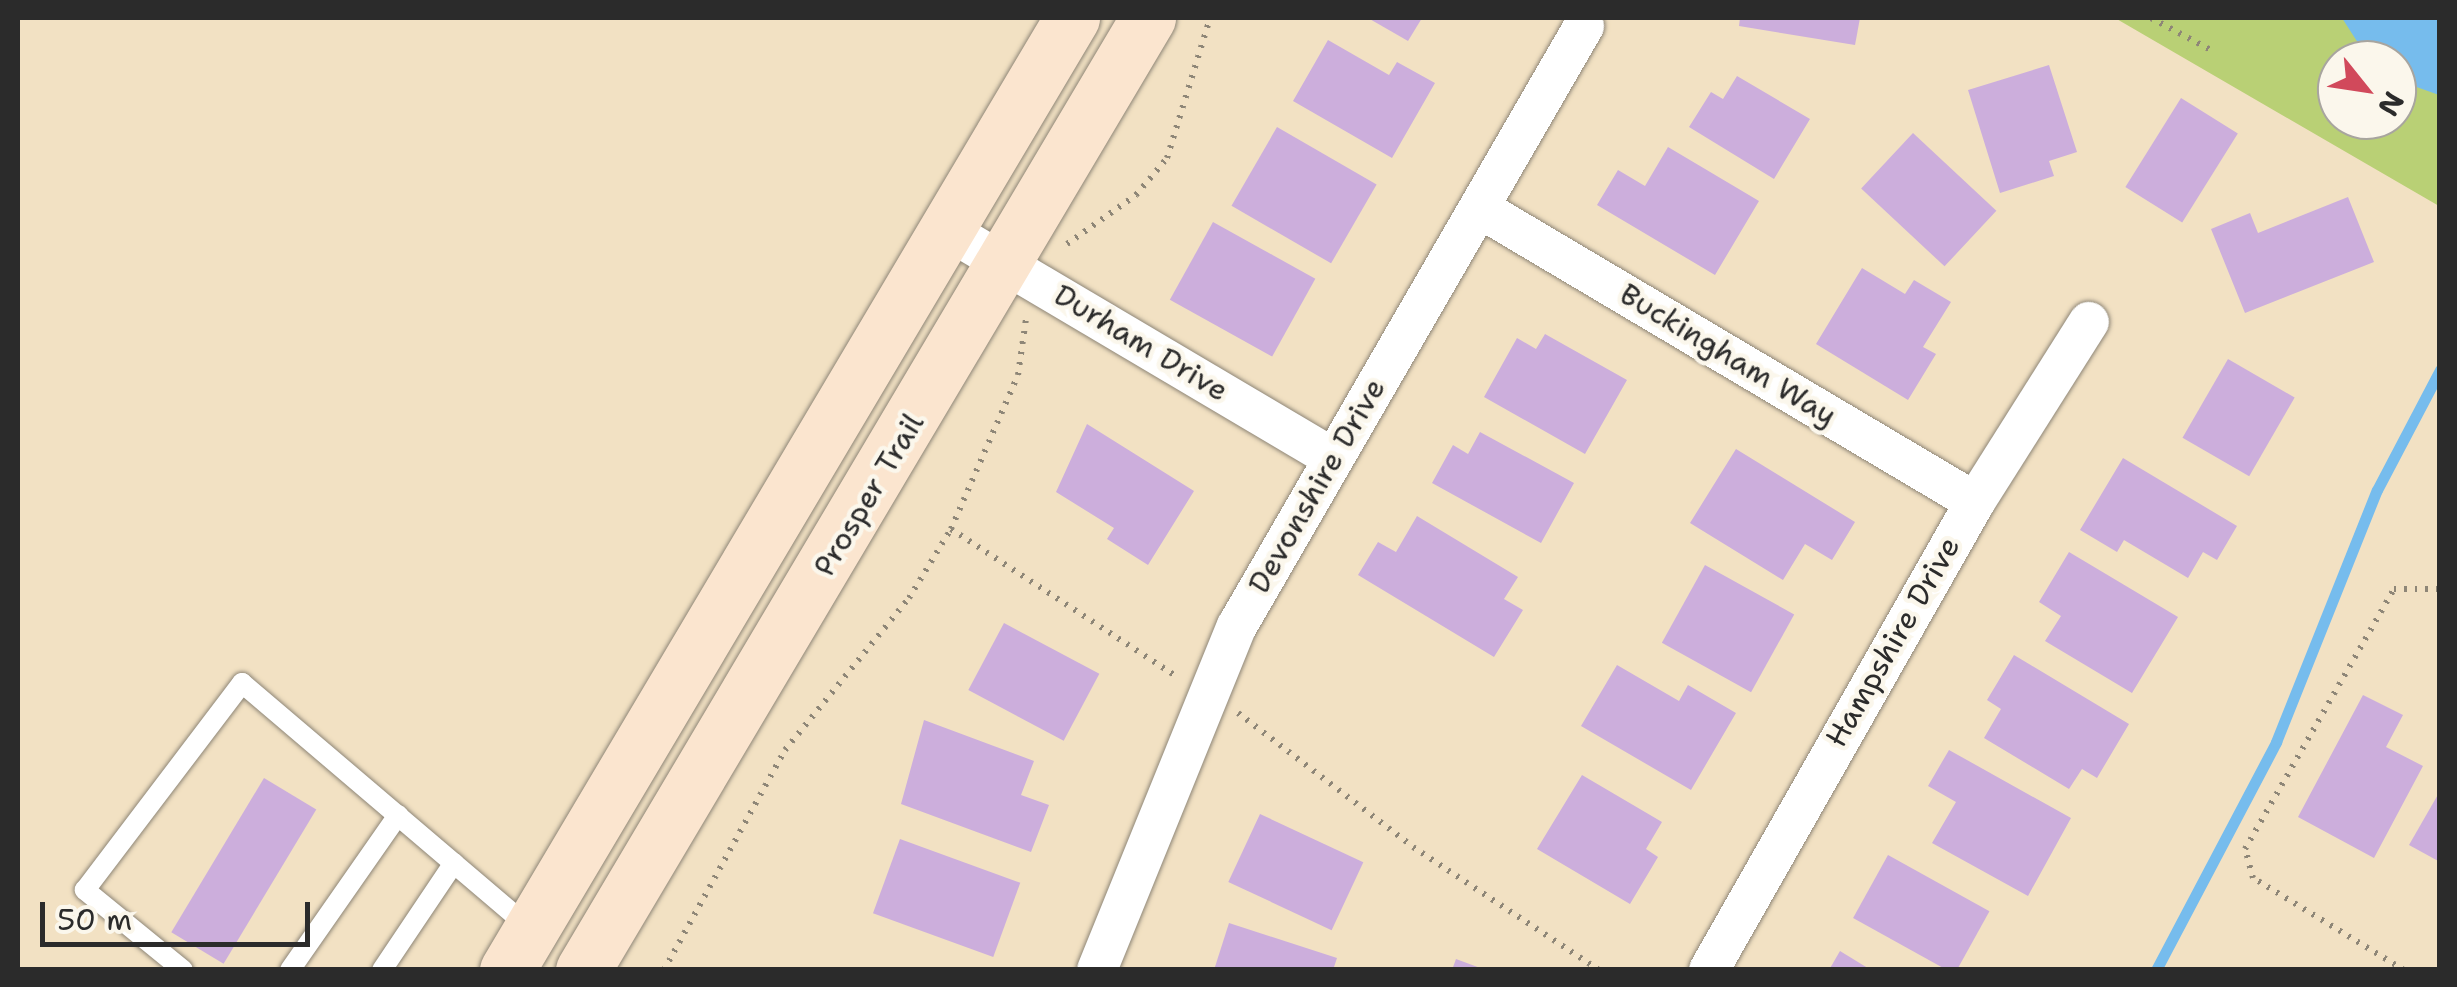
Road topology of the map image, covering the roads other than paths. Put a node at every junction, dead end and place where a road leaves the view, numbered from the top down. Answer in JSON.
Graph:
{"nodes":[{"id":1,"x":1072,"y":18,"type":"edge"},
{"id":2,"x":1148,"y":18,"type":"edge"},
{"id":3,"x":1584,"y":26,"type":"dead end"},
{"id":4,"x":1481,"y":209,"type":"junction"},
{"id":5,"x":949,"y":231,"type":"junction"},
{"id":6,"x":1025,"y":274,"type":"junction"},
{"id":7,"x":2088,"y":322,"type":"dead end"},
{"id":8,"x":1331,"y":457,"type":"junction"},
{"id":9,"x":1975,"y":502,"type":"junction"},
{"id":10,"x":398,"y":815,"type":"junction"},
{"id":11,"x":454,"y":862,"type":"junction"},
{"id":12,"x":519,"y":949,"type":"edge"},
{"id":13,"x":585,"y":966,"type":"edge"},
{"id":14,"x":183,"y":970,"type":"edge"},
{"id":15,"x":290,"y":970,"type":"edge"},
{"id":16,"x":382,"y":970,"type":"edge"},
{"id":17,"x":1097,"y":970,"type":"edge"},
{"id":18,"x":1709,"y":970,"type":"edge"}],
"edges":[{"from":1,"to":5,"type":"main road"},
{"from":2,"to":6,"type":"main road","name":"Prosper Trail"},
{"from":3,"to":4,"type":"street","name":"Devonshire Drive"},
{"from":4,"to":8,"type":"street","name":"Devonshire Drive"},
{"from":4,"to":9,"type":"street","name":"Buckingham Way"},
{"from":5,"to":6,"type":"street","name":"Durham Drive"},
{"from":5,"to":12,"type":"main road"},
{"from":6,"to":8,"type":"street","name":"Durham Drive"},
{"from":6,"to":13,"type":"main road","name":"Prosper Trail"},
{"from":7,"to":9,"type":"street","name":"Hampshire Drive"},
{"from":8,"to":17,"type":"street","name":"Devonshire Drive"},
{"from":9,"to":18,"type":"street","name":"Hampshire Drive"},
{"from":10,"to":11,"type":"lane"},
{"from":10,"to":14,"type":"lane"},
{"from":10,"to":15,"type":"lane"},
{"from":11,"to":12,"type":"lane"},
{"from":11,"to":16,"type":"lane"},
{"from":12,"to":13,"type":"main road"}]}
